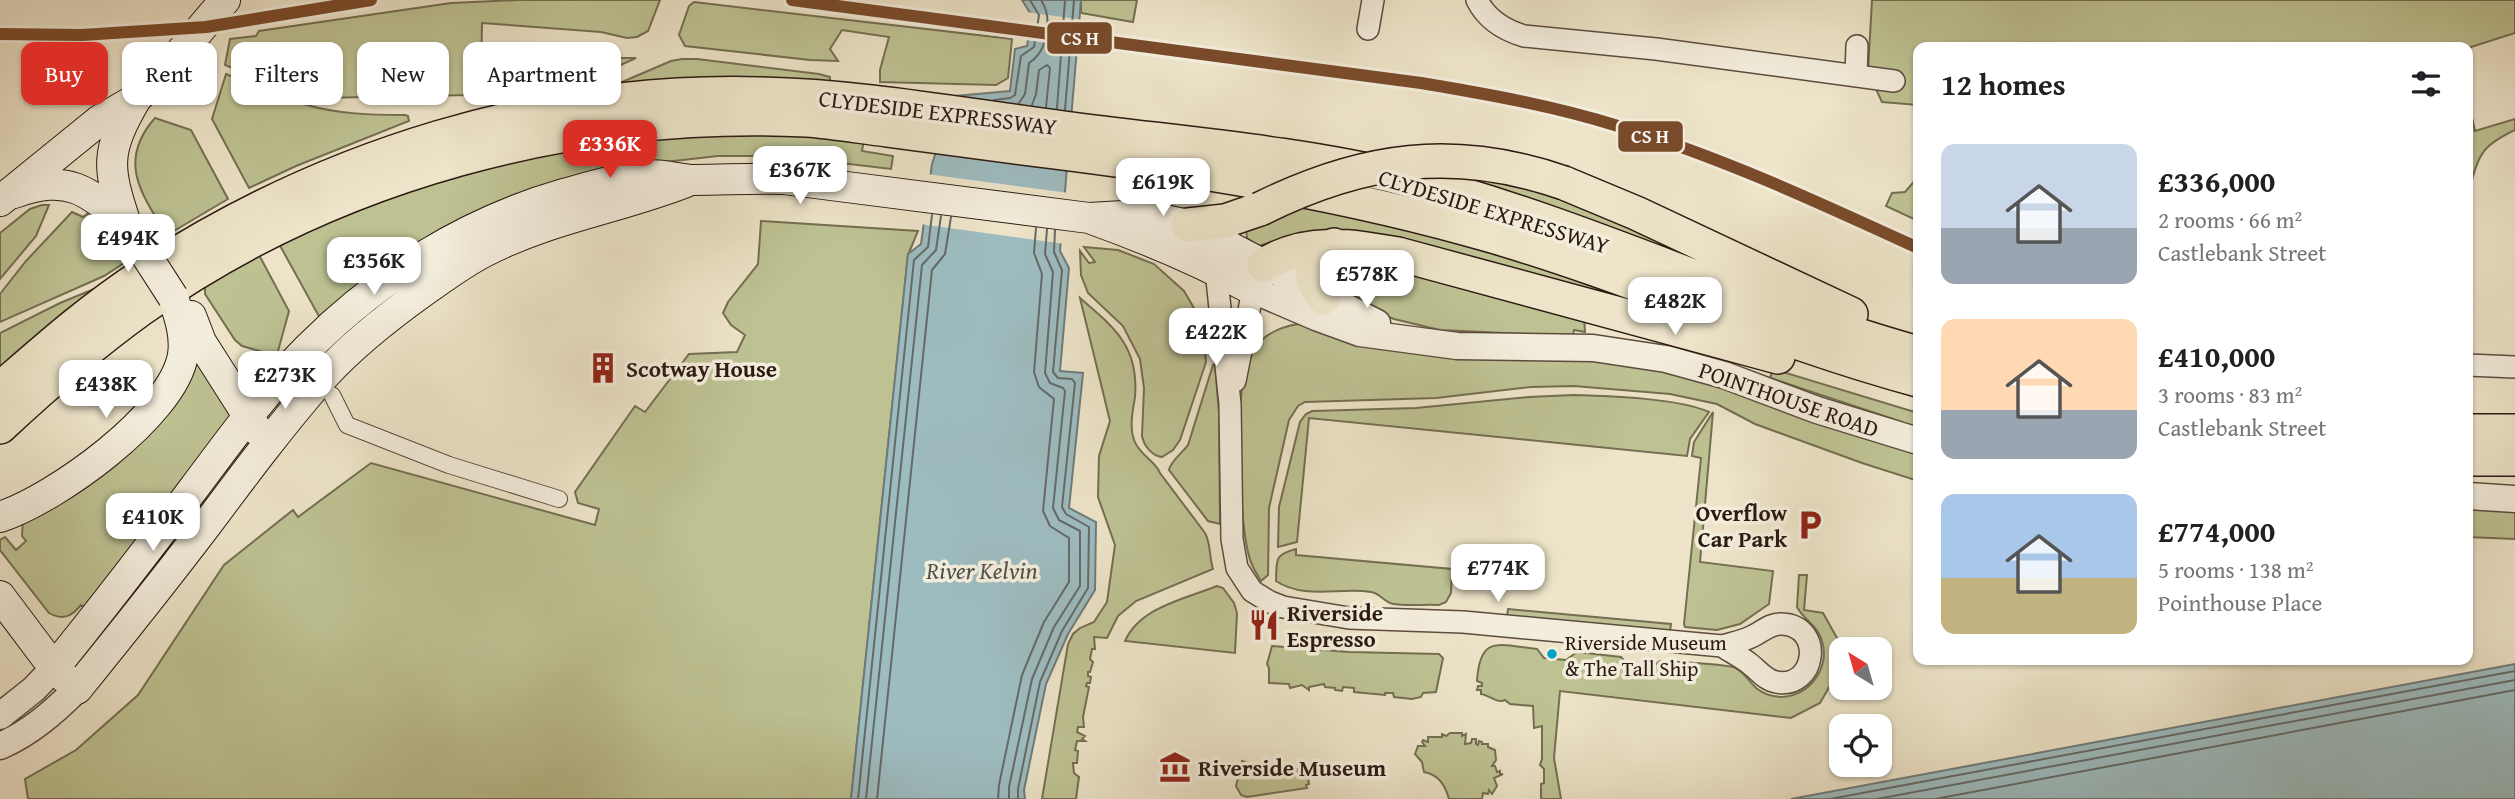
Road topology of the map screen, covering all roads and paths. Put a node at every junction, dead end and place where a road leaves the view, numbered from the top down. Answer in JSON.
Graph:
{"nodes":[{"id":1,"x":225,"y":0,"type":"edge"},
{"id":2,"x":1373,"y":0,"type":"edge"},
{"id":3,"x":1477,"y":0,"type":"edge"},
{"id":4,"x":1368,"y":29,"type":"dead end"},
{"id":5,"x":189,"y":42,"type":"edge"},
{"id":6,"x":1857,"y":46,"type":"dead end"},
{"id":7,"x":1856,"y":76,"type":"junction"},
{"id":8,"x":1894,"y":81,"type":"dead end"},
{"id":9,"x":126,"y":105,"type":"edge"},
{"id":10,"x":132,"y":105,"type":"edge"},
{"id":11,"x":871,"y":115,"type":"junction"},
{"id":12,"x":1167,"y":154,"type":"junction"},
{"id":13,"x":3,"y":198,"type":"edge"},
{"id":14,"x":539,"y":215,"type":"junction"},
{"id":15,"x":1089,"y":218,"type":"junction"},
{"id":16,"x":126,"y":224,"type":"junction"},
{"id":17,"x":1188,"y":225,"type":"joint"},
{"id":18,"x":1233,"y":234,"type":"junction"},
{"id":19,"x":1334,"y":245,"type":"junction"},
{"id":20,"x":1258,"y":277,"type":"junction"},
{"id":21,"x":1324,"y":298,"type":"junction"},
{"id":22,"x":182,"y":306,"type":"junction"},
{"id":23,"x":1409,"y":338,"type":"junction"},
{"id":24,"x":1913,"y":343,"type":"edge"},
{"id":25,"x":1913,"y":352,"type":"edge"},
{"id":26,"x":2473,"y":365,"type":"edge"},
{"id":27,"x":2515,"y":367,"type":"edge"},
{"id":28,"x":284,"y":374,"type":"junction"},
{"id":29,"x":1913,"y":379,"type":"edge"},
{"id":30,"x":0,"y":389,"type":"edge"},
{"id":31,"x":332,"y":395,"type":"dead end"},
{"id":32,"x":1913,"y":398,"type":"edge"},
{"id":33,"x":1230,"y":404,"type":"junction"},
{"id":34,"x":248,"y":416,"type":"junction"},
{"id":35,"x":0,"y":427,"type":"edge"},
{"id":36,"x":2515,"y":431,"type":"edge"},
{"id":37,"x":2473,"y":432,"type":"edge"},
{"id":38,"x":1913,"y":439,"type":"edge"},
{"id":39,"x":266,"y":446,"type":"junction"},
{"id":40,"x":2473,"y":459,"type":"edge"},
{"id":41,"x":2515,"y":459,"type":"edge"},
{"id":42,"x":2473,"y":496,"type":"edge"},
{"id":43,"x":559,"y":499,"type":"dead end"},
{"id":44,"x":2515,"y":499,"type":"edge"},
{"id":45,"x":0,"y":517,"type":"edge"},
{"id":46,"x":0,"y":596,"type":"edge"},
{"id":47,"x":1722,"y":646,"type":"dead end"},
{"id":48,"x":54,"y":668,"type":"junction"},
{"id":49,"x":77,"y":689,"type":"junction"},
{"id":50,"x":0,"y":716,"type":"edge"},
{"id":51,"x":0,"y":746,"type":"edge"}],
"edges":[{"from":1,"to":5,"type":"main road"},
{"from":2,"to":4,"type":"street"},
{"from":3,"to":7,"type":"street"},
{"from":6,"to":7,"type":"street"},
{"from":7,"to":8,"type":"street"},
{"from":9,"to":13,"type":"main road"},
{"from":10,"to":16,"type":"main road"},
{"from":11,"to":12,"type":"main road","name":"CLYDESIDE EXPRESSWAY"},
{"from":11,"to":30,"type":"main road","name":"CLYDESIDE EXPRESSWAY"},
{"from":11,"to":35,"type":"main road","name":"CLYDESIDE EXPRESSWAY"},
{"from":12,"to":25,"type":"main road","name":"CLYDESIDE EXPRESSWAY"},
{"from":12,"to":29,"type":"main road","name":"CLYDESIDE EXPRESSWAY"},
{"from":13,"to":16,"type":"main road"},
{"from":14,"to":15,"type":"main road"},
{"from":14,"to":28,"type":"main road"},
{"from":14,"to":39,"type":"main road"},
{"from":15,"to":17,"type":"main road"},
{"from":15,"to":18,"type":"main road"},
{"from":16,"to":22,"type":"main road","bridge":true},
{"from":17,"to":18,"type":"main road"},
{"from":18,"to":20,"type":"main road"},
{"from":18,"to":24,"type":"main road","bridge":true},
{"from":18,"to":33,"type":"street"},
{"from":19,"to":20,"type":"main road"},
{"from":19,"to":21,"type":"main road"},
{"from":19,"to":32,"type":"main road"},
{"from":20,"to":21,"type":"street","name":"POINTHOUSE ROAD"},
{"from":20,"to":23,"type":"street","name":"POINTHOUSE ROAD"},
{"from":20,"to":33,"type":"street"},
{"from":21,"to":23,"type":"street","name":"POINTHOUSE ROAD"},
{"from":22,"to":28,"type":"main road"},
{"from":22,"to":34,"type":"main road"},
{"from":22,"to":45,"type":"main road"},
{"from":23,"to":38,"type":"street","name":"POINTHOUSE ROAD"},
{"from":26,"to":27,"type":"street"},
{"from":28,"to":34,"type":"main road"},
{"from":31,"to":43,"type":"street"},
{"from":33,"to":47,"type":"street"},
{"from":34,"to":39,"type":"main road"},
{"from":34,"to":48,"type":"main road"},
{"from":36,"to":37,"type":"main road"},
{"from":39,"to":49,"type":"main road"},
{"from":40,"to":41,"type":"main road"},
{"from":42,"to":44,"type":"street"},
{"from":46,"to":48,"type":"main road"},
{"from":48,"to":49,"type":"main road"},
{"from":48,"to":50,"type":"street"},
{"from":49,"to":51,"type":"street"}]}
